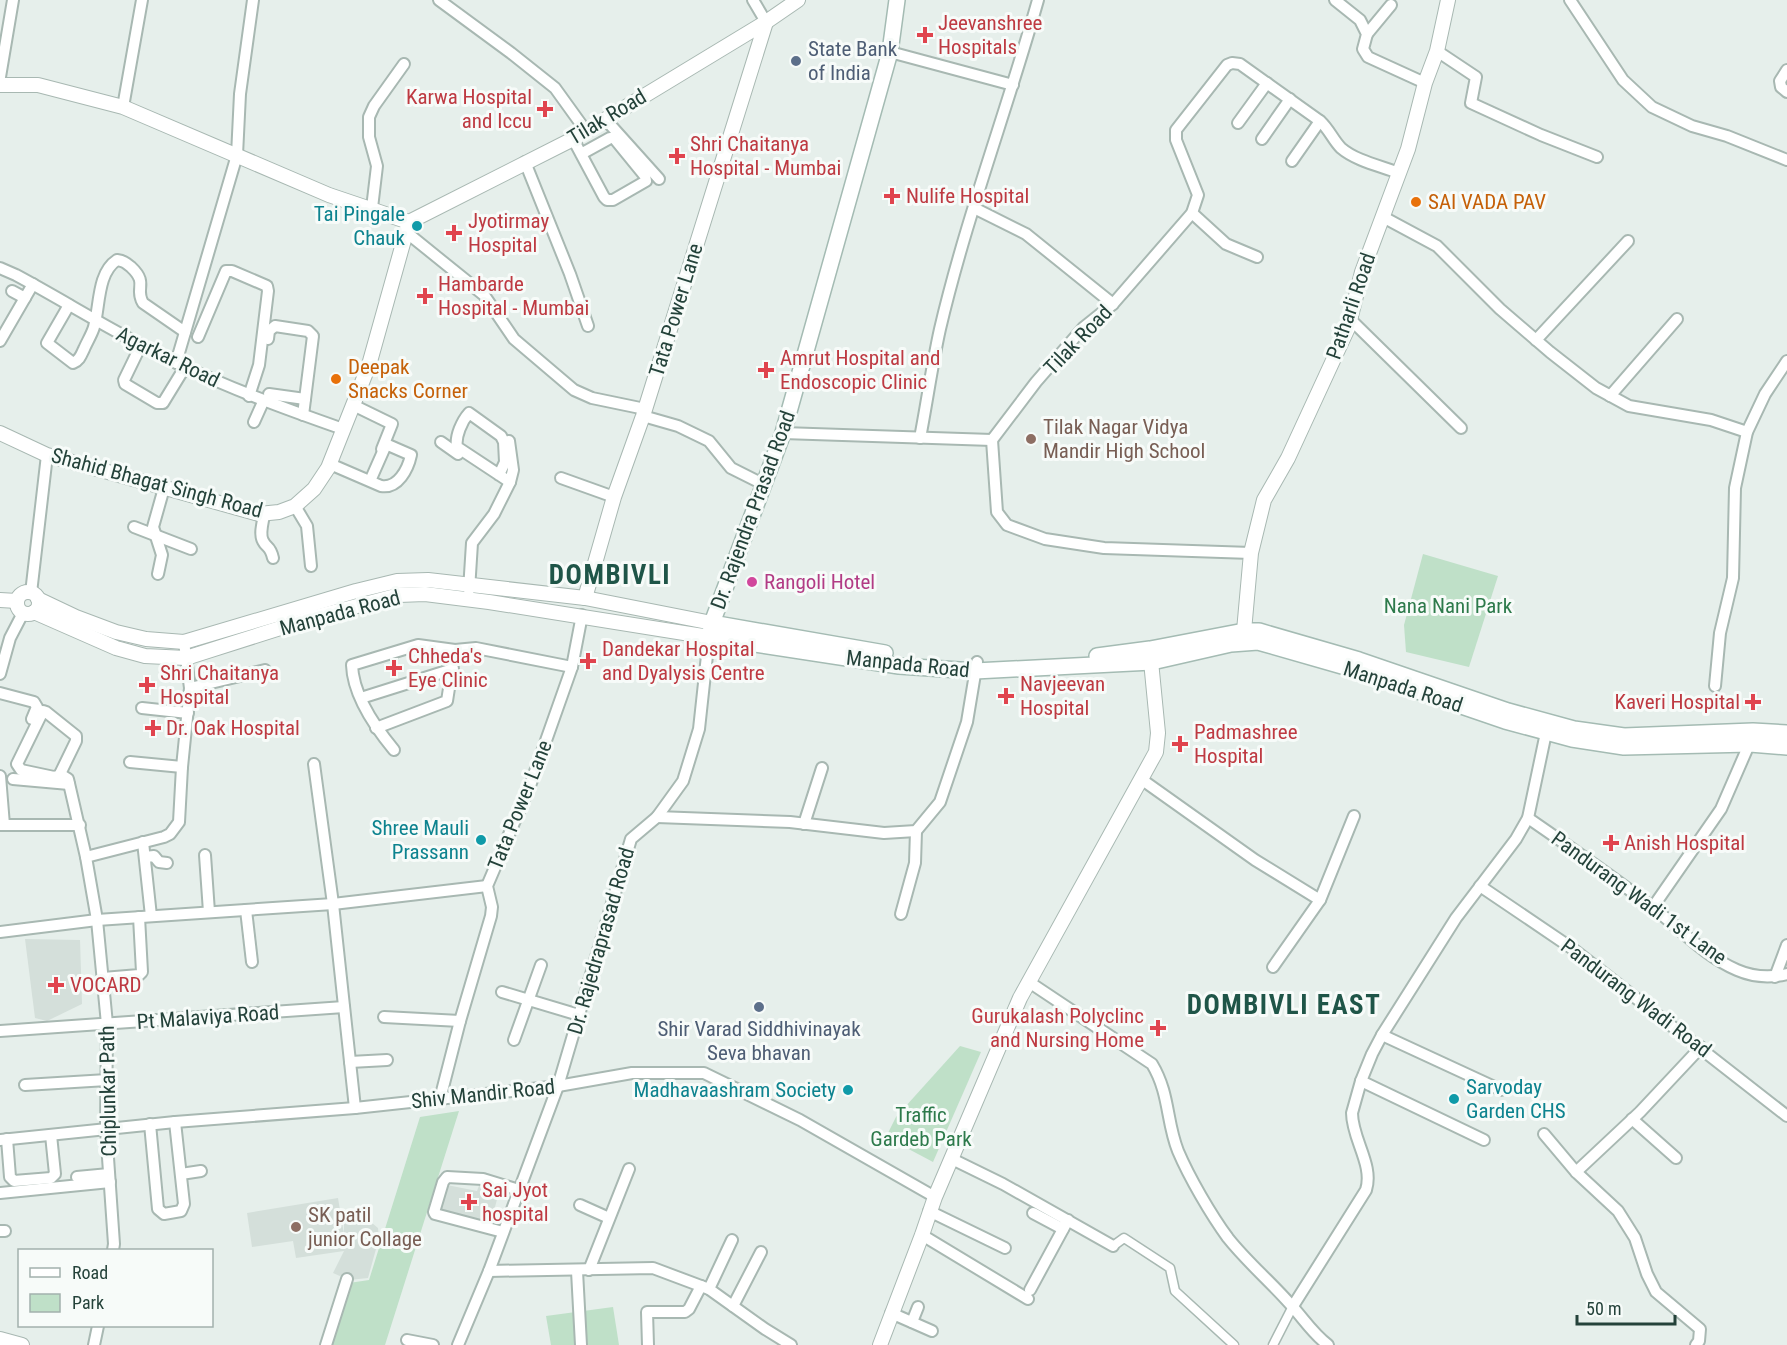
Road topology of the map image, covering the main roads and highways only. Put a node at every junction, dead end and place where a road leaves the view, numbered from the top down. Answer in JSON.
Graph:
{"nodes":[{"id":1,"x":897,"y":0,"type":"edge"},
{"id":2,"x":711,"y":630,"type":"joint"},
{"id":3,"x":1787,"y":733,"type":"edge"},
{"id":4,"x":1751,"y":738,"type":"junction"},
{"id":5,"x":1787,"y":747,"type":"edge"}],
"edges":[{"from":1,"to":2,"type":"main road","name":"Dr. Rajendra Prasad Road"},
{"from":2,"to":4,"type":"main road","name":"Manpada Road"},
{"from":3,"to":4,"type":"main road","name":"Manpada Road"},
{"from":4,"to":5,"type":"main road","name":"Manpada Road"}]}
